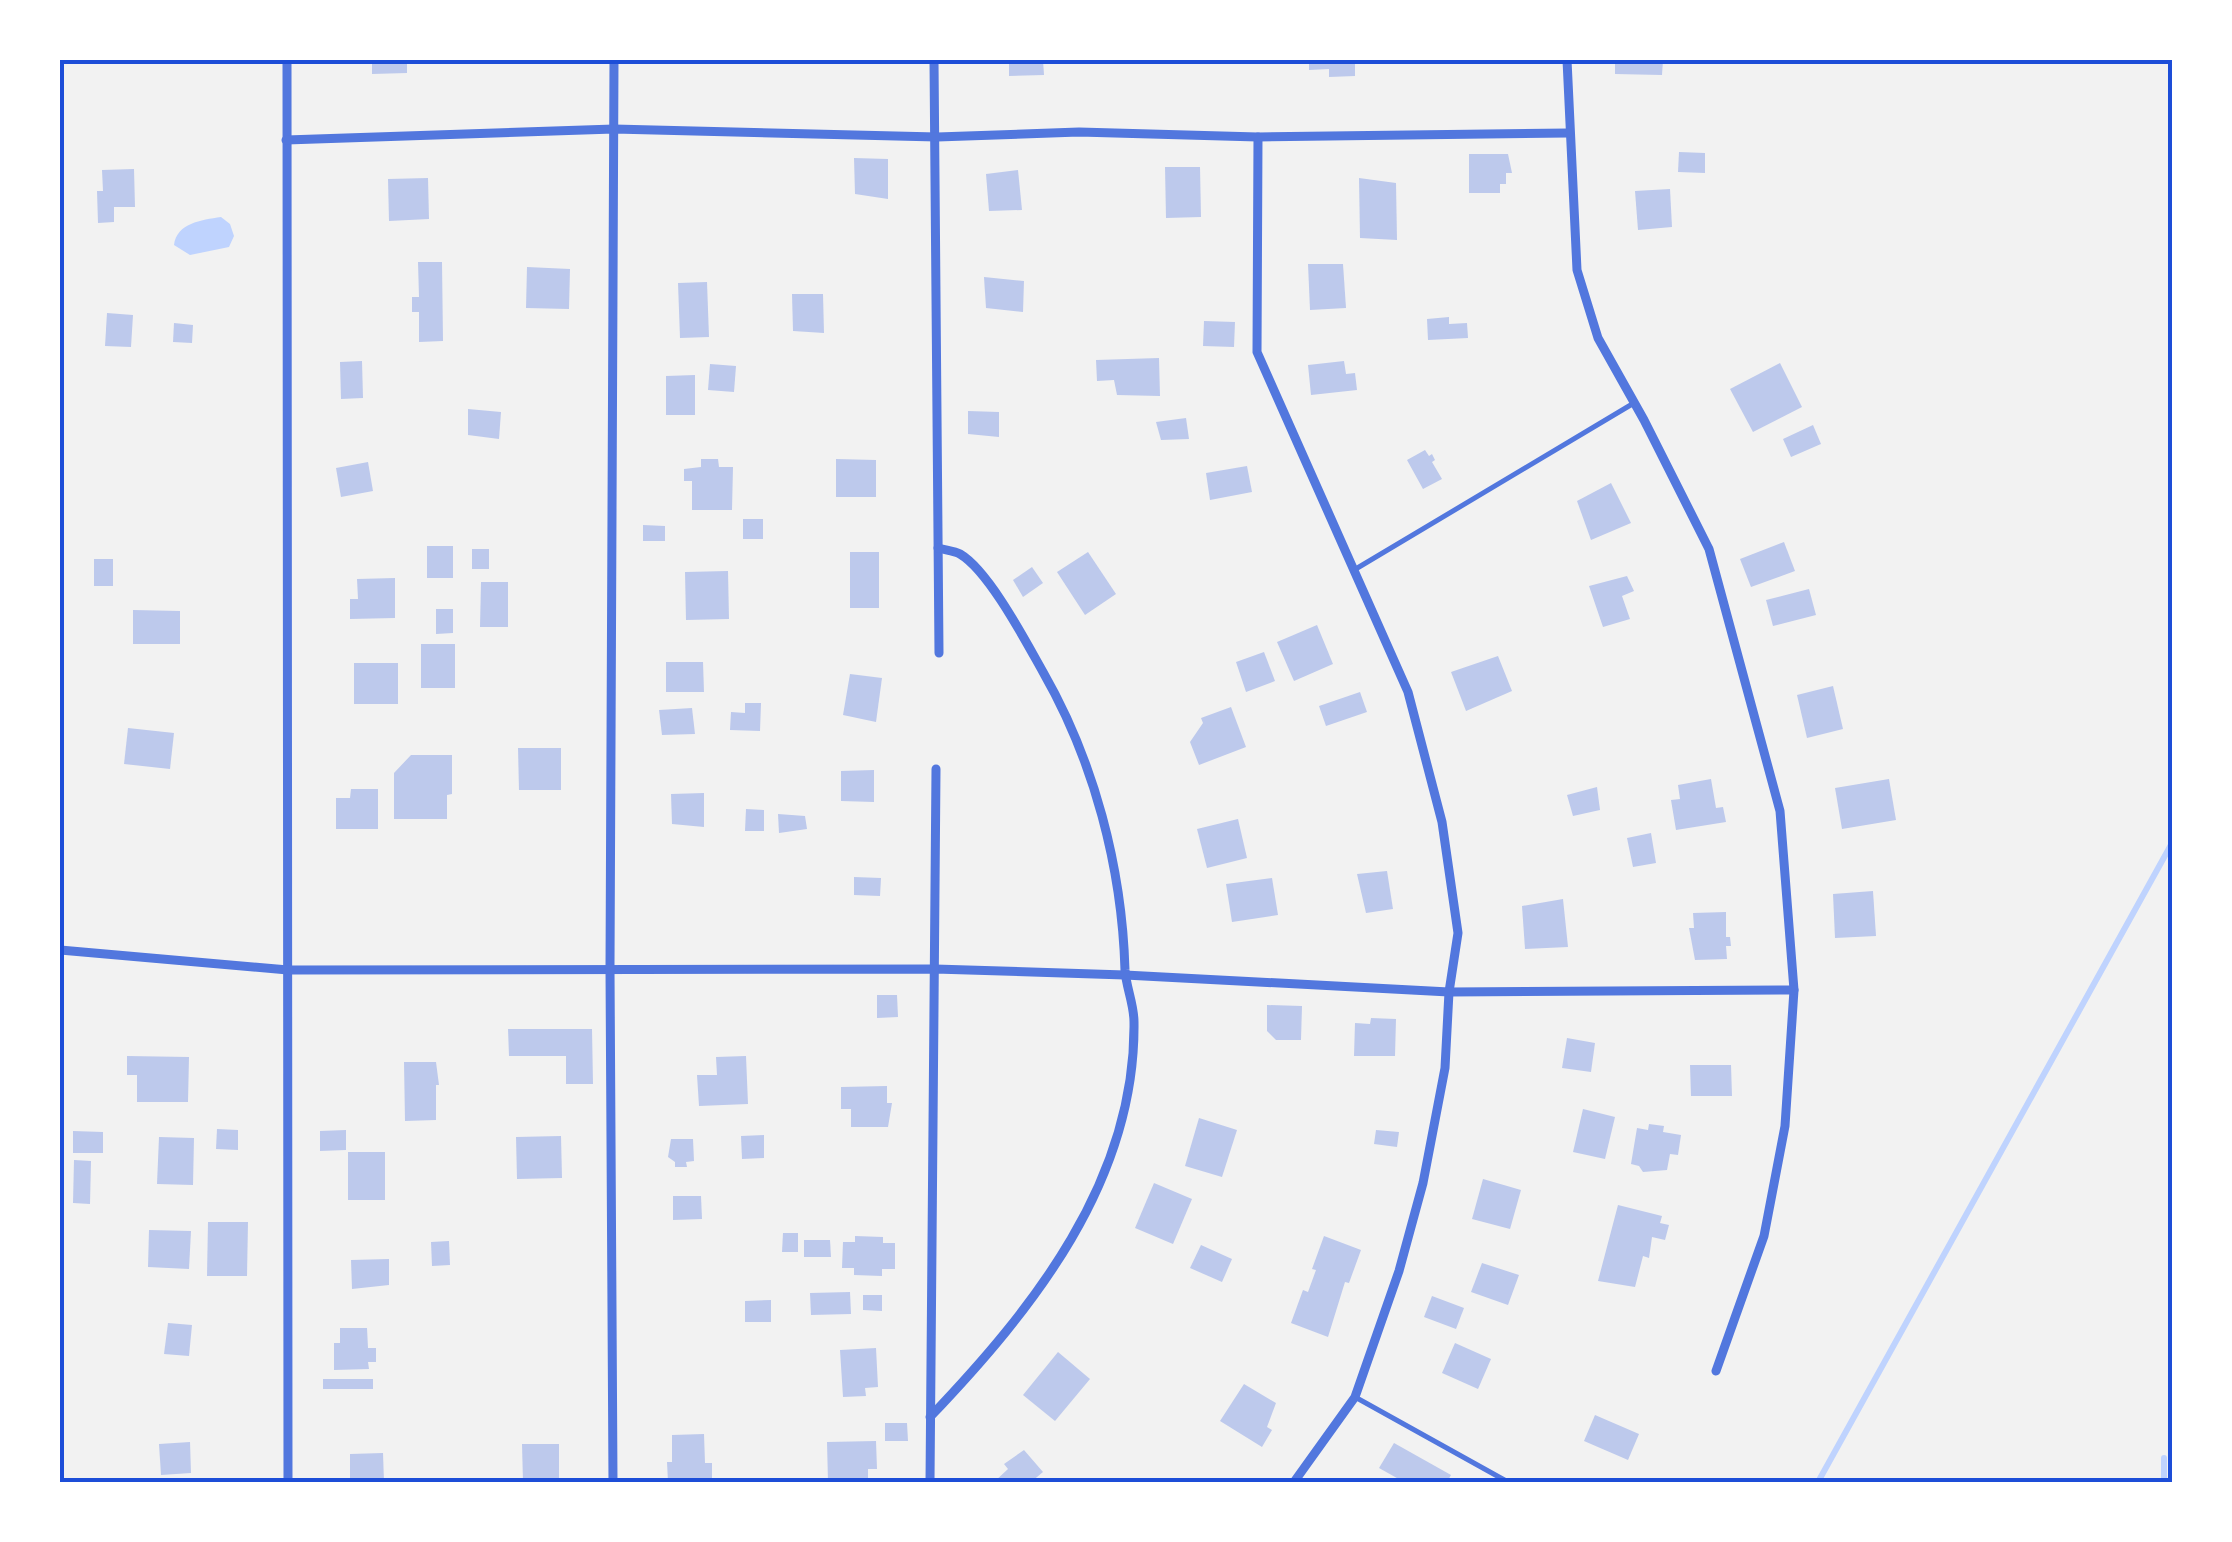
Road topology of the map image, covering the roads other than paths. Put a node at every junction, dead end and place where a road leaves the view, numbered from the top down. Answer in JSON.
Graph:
{"nodes":[{"id":1,"x":287,"y":60,"type":"edge"},
{"id":2,"x":614,"y":60,"type":"edge"},
{"id":3,"x":934,"y":60,"type":"edge"},
{"id":4,"x":1567,"y":60,"type":"edge"},
{"id":5,"x":614,"y":129,"type":"junction"},
{"id":6,"x":1568,"y":133,"type":"junction"},
{"id":7,"x":937,"y":137,"type":"junction"},
{"id":8,"x":1258,"y":137,"type":"junction"},
{"id":9,"x":286,"y":140,"type":"junction"},
{"id":10,"x":1634,"y":402,"type":"junction"},
{"id":11,"x":938,"y":548,"type":"junction"},
{"id":12,"x":1353,"y":571,"type":"junction"},
{"id":13,"x":939,"y":652,"type":"dead end"},
{"id":14,"x":936,"y":769,"type":"dead end"},
{"id":15,"x":60,"y":950,"type":"edge"},
{"id":16,"x":610,"y":968,"type":"junction"},
{"id":17,"x":935,"y":969,"type":"junction"},
{"id":18,"x":288,"y":970,"type":"junction"},
{"id":19,"x":1125,"y":975,"type":"junction"},
{"id":20,"x":1794,"y":990,"type":"junction"},
{"id":21,"x":1449,"y":992,"type":"junction"},
{"id":22,"x":1716,"y":1372,"type":"dead end"},
{"id":23,"x":1355,"y":1397,"type":"junction"},
{"id":24,"x":930,"y":1417,"type":"junction"},
{"id":25,"x":288,"y":1482,"type":"edge"},
{"id":26,"x":613,"y":1482,"type":"edge"},
{"id":27,"x":930,"y":1482,"type":"edge"},
{"id":28,"x":1294,"y":1482,"type":"edge"},
{"id":29,"x":1508,"y":1482,"type":"edge"}],
"edges":[{"from":1,"to":9,"type":"street"},
{"from":2,"to":5,"type":"street"},
{"from":3,"to":7,"type":"street"},
{"from":4,"to":6,"type":"street"},
{"from":5,"to":7,"type":"street"},
{"from":5,"to":9,"type":"street"},
{"from":5,"to":16,"type":"street"},
{"from":6,"to":8,"type":"street"},
{"from":6,"to":10,"type":"street"},
{"from":7,"to":8,"type":"street"},
{"from":7,"to":11,"type":"street"},
{"from":8,"to":12,"type":"street"},
{"from":9,"to":18,"type":"street"},
{"from":10,"to":12,"type":"lane"},
{"from":10,"to":20,"type":"street"},
{"from":11,"to":13,"type":"street"},
{"from":11,"to":19,"type":"street"},
{"from":12,"to":21,"type":"street"},
{"from":14,"to":17,"type":"street"},
{"from":15,"to":18,"type":"street"},
{"from":16,"to":17,"type":"street"},
{"from":16,"to":18,"type":"street"},
{"from":16,"to":26,"type":"street"},
{"from":17,"to":19,"type":"street"},
{"from":17,"to":24,"type":"street"},
{"from":18,"to":25,"type":"street"},
{"from":19,"to":21,"type":"street"},
{"from":19,"to":24,"type":"street"},
{"from":20,"to":21,"type":"street"},
{"from":20,"to":22,"type":"street"},
{"from":21,"to":23,"type":"street"},
{"from":23,"to":28,"type":"street"},
{"from":23,"to":29,"type":"lane"},
{"from":24,"to":27,"type":"street"}]}
